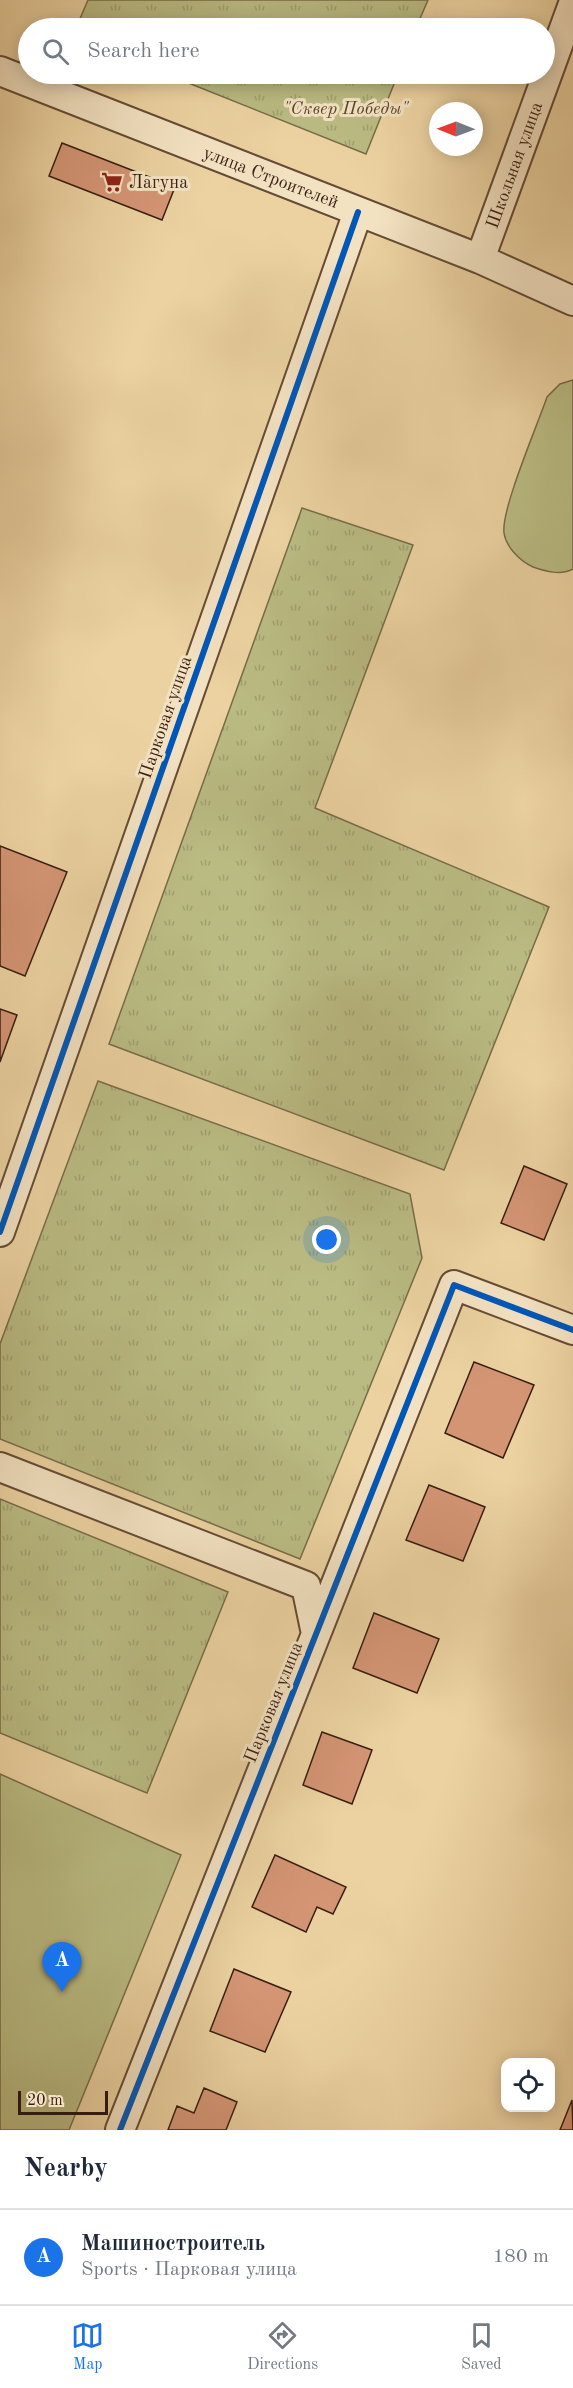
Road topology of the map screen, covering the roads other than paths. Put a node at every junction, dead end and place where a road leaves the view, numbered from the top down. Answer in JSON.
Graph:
{"nodes":[{"id":1,"x":573,"y":4,"type":"edge"},
{"id":2,"x":555,"y":53,"type":"edge"},
{"id":3,"x":0,"y":71,"type":"edge"},
{"id":4,"x":18,"y":78,"type":"edge"},
{"id":5,"x":33,"y":84,"type":"edge"},
{"id":6,"x":544,"y":84,"type":"edge"},
{"id":7,"x":358,"y":212,"type":"junction"},
{"id":8,"x":480,"y":259,"type":"junction"},
{"id":9,"x":573,"y":301,"type":"edge"},
{"id":10,"x":0,"y":1232,"type":"edge"},
{"id":11,"x":573,"y":1330,"type":"edge"},
{"id":12,"x":0,"y":1467,"type":"edge"},
{"id":13,"x":316,"y":1635,"type":"junction"},
{"id":14,"x":120,"y":2130,"type":"edge"}],
"edges":[{"from":1,"to":2,"type":"street","name":"Школьная улица"},
{"from":3,"to":4,"type":"street","name":"улица Строителей"},
{"from":5,"to":7,"type":"street","name":"улица Строителей"},
{"from":6,"to":8,"type":"street","name":"Школьная улица"},
{"from":7,"to":8,"type":"street","name":"улица Строителей"},
{"from":7,"to":10,"type":"street","name":"Парковая улица"},
{"from":8,"to":9,"type":"street","name":"улица Строителей"},
{"from":11,"to":13,"type":"street","name":"Парковая улица"},
{"from":12,"to":13,"type":"street","name":"Парковая улица"},
{"from":13,"to":14,"type":"street","name":"Парковая улица"}]}
